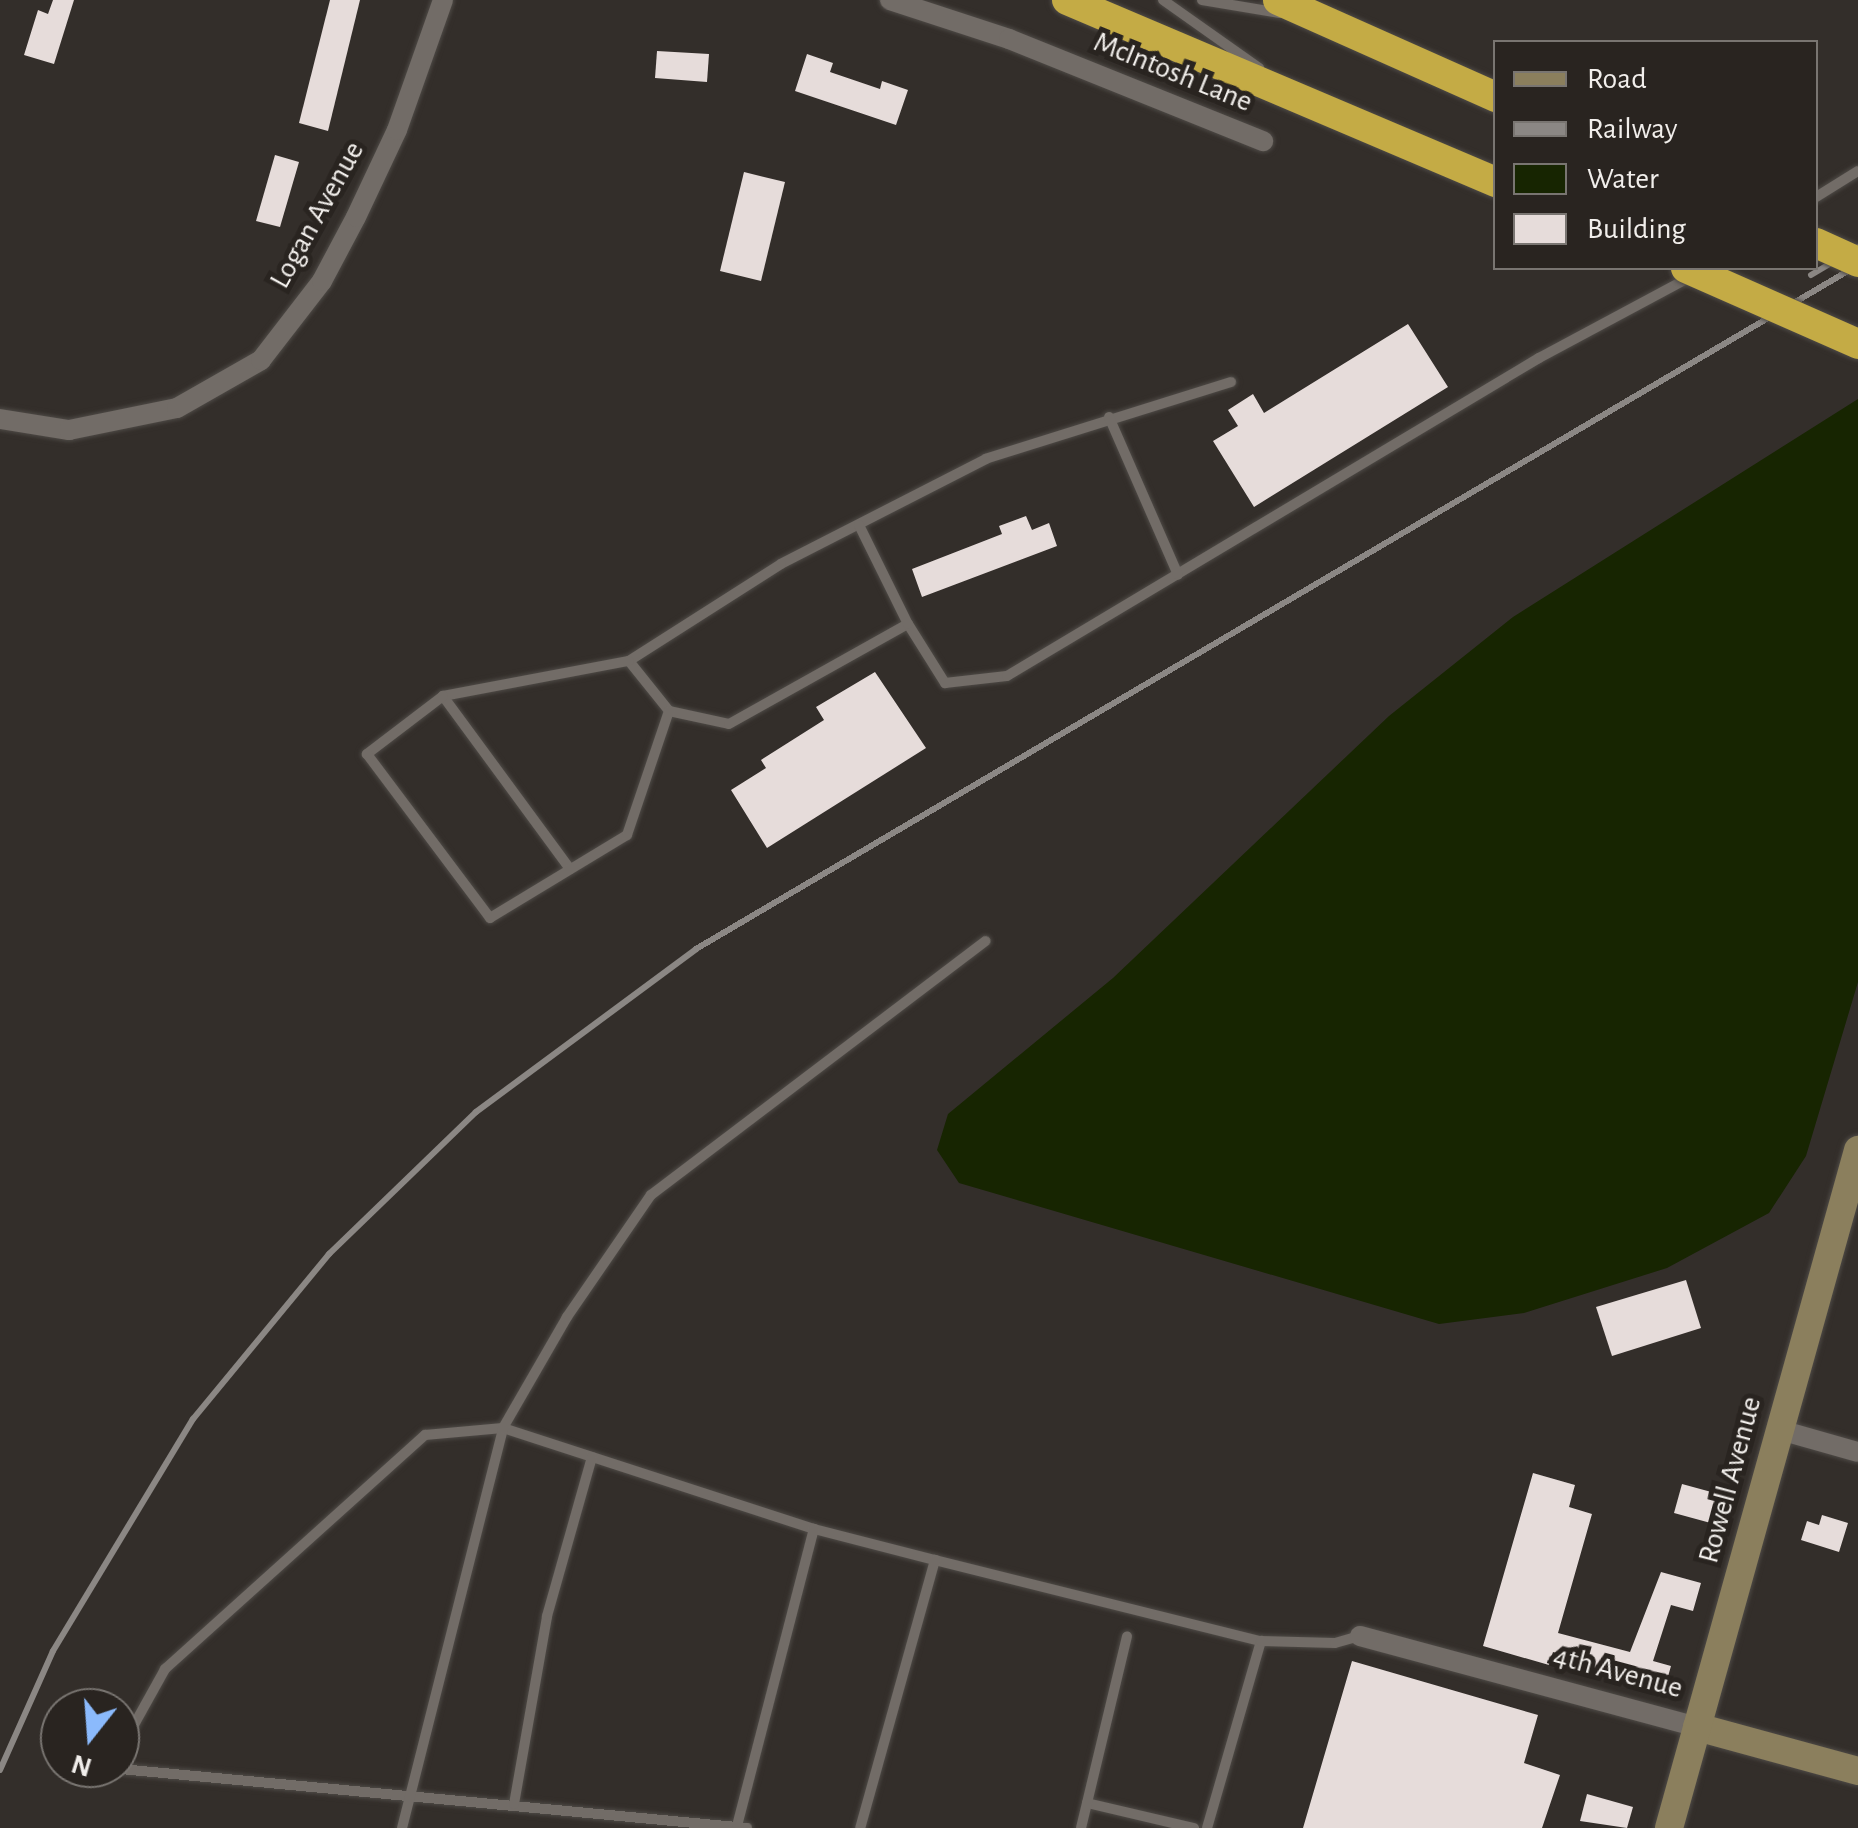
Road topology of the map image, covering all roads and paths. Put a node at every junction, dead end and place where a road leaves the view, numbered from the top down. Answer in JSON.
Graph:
{"nodes":[{"id":1,"x":443,"y":0,"type":"edge"},
{"id":2,"x":890,"y":0,"type":"edge"},
{"id":3,"x":1068,"y":0,"type":"edge"},
{"id":4,"x":1164,"y":0,"type":"edge"},
{"id":5,"x":1202,"y":0,"type":"edge"},
{"id":6,"x":1278,"y":0,"type":"edge"},
{"id":7,"x":1333,"y":22,"type":"junction"},
{"id":8,"x":1292,"y":92,"type":"junction"},
{"id":9,"x":1493,"y":96,"type":"edge"},
{"id":10,"x":1263,"y":142,"type":"dead end"},
{"id":11,"x":1858,"y":170,"type":"edge"},
{"id":12,"x":1493,"y":181,"type":"edge"},
{"id":13,"x":1818,"y":196,"type":"edge"},
{"id":14,"x":1818,"y":244,"type":"edge"},
{"id":15,"x":1858,"y":262,"type":"edge"},
{"id":16,"x":1691,"y":270,"type":"edge"},
{"id":17,"x":1705,"y":270,"type":"edge"},
{"id":18,"x":1858,"y":344,"type":"edge"},
{"id":19,"x":1232,"y":382,"type":"dead end"},
{"id":20,"x":1109,"y":417,"type":"junction"},
{"id":21,"x":0,"y":418,"type":"edge"},
{"id":22,"x":859,"y":524,"type":"junction"},
{"id":23,"x":1178,"y":575,"type":"junction"},
{"id":24,"x":908,"y":624,"type":"junction"},
{"id":25,"x":629,"y":661,"type":"junction"},
{"id":26,"x":443,"y":696,"type":"junction"},
{"id":27,"x":668,"y":711,"type":"junction"},
{"id":28,"x":570,"y":869,"type":"junction"},
{"id":29,"x":986,"y":941,"type":"dead end"},
{"id":30,"x":1858,"y":1150,"type":"edge"},
{"id":31,"x":504,"y":1428,"type":"junction"},
{"id":32,"x":1777,"y":1429,"type":"junction"},
{"id":33,"x":1858,"y":1452,"type":"edge"},
{"id":34,"x":592,"y":1457,"type":"junction"},
{"id":35,"x":814,"y":1529,"type":"junction"},
{"id":36,"x":935,"y":1560,"type":"junction"},
{"id":37,"x":1127,"y":1636,"type":"dead end"},
{"id":38,"x":1360,"y":1636,"type":"joint"},
{"id":39,"x":1261,"y":1641,"type":"junction"},
{"id":40,"x":140,"y":1714,"type":"edge"},
{"id":41,"x":1697,"y":1727,"type":"junction"},
{"id":42,"x":140,"y":1770,"type":"edge"},
{"id":43,"x":1858,"y":1771,"type":"edge"},
{"id":44,"x":408,"y":1792,"type":"junction"},
{"id":45,"x":514,"y":1804,"type":"junction"},
{"id":46,"x":1087,"y":1804,"type":"junction"},
{"id":47,"x":742,"y":1827,"type":"edge"},
{"id":48,"x":402,"y":1828,"type":"edge"},
{"id":49,"x":860,"y":1828,"type":"edge"},
{"id":50,"x":1081,"y":1828,"type":"edge"},
{"id":51,"x":1194,"y":1828,"type":"edge"},
{"id":52,"x":1207,"y":1828,"type":"edge"},
{"id":53,"x":1669,"y":1828,"type":"edge"}],
"edges":[{"from":1,"to":21,"type":"street","name":"Logan Avenue"},
{"from":2,"to":10,"type":"street","name":"McIntosh Lane"},
{"from":3,"to":8,"type":"highway"},
{"from":4,"to":8,"type":"lane"},
{"from":5,"to":7,"type":"lane"},
{"from":6,"to":7,"type":"highway"},
{"from":7,"to":9,"type":"highway"},
{"from":8,"to":12,"type":"highway"},
{"from":11,"to":13,"type":"lane"},
{"from":14,"to":15,"type":"highway","bridge":true},
{"from":16,"to":18,"type":"highway","bridge":true},
{"from":17,"to":23,"type":"lane"},
{"from":19,"to":20,"type":"lane"},
{"from":20,"to":22,"type":"lane"},
{"from":20,"to":23,"type":"lane"},
{"from":22,"to":24,"type":"lane"},
{"from":22,"to":25,"type":"lane"},
{"from":23,"to":24,"type":"lane"},
{"from":24,"to":27,"type":"lane"},
{"from":25,"to":26,"type":"lane"},
{"from":25,"to":27,"type":"lane"},
{"from":26,"to":28,"type":"lane"},
{"from":26,"to":28,"type":"lane"},
{"from":27,"to":28,"type":"lane"},
{"from":29,"to":31,"type":"lane"},
{"from":30,"to":32,"type":"street","name":"Rowell Avenue"},
{"from":31,"to":34,"type":"lane"},
{"from":31,"to":40,"type":"lane"},
{"from":31,"to":44,"type":"lane"},
{"from":32,"to":33,"type":"street"},
{"from":32,"to":41,"type":"street","name":"Rowell Avenue"},
{"from":34,"to":35,"type":"lane"},
{"from":34,"to":45,"type":"lane"},
{"from":35,"to":36,"type":"lane"},
{"from":35,"to":47,"type":"lane"},
{"from":36,"to":39,"type":"lane"},
{"from":36,"to":49,"type":"lane"},
{"from":37,"to":46,"type":"lane"},
{"from":38,"to":39,"type":"lane"},
{"from":38,"to":41,"type":"street","name":"4th Avenue"},
{"from":39,"to":52,"type":"lane"},
{"from":41,"to":43,"type":"street","name":"4th Avenue"},
{"from":41,"to":53,"type":"street","name":"Rowell Avenue"},
{"from":42,"to":44,"type":"lane"},
{"from":44,"to":45,"type":"lane"},
{"from":44,"to":48,"type":"lane"},
{"from":45,"to":47,"type":"lane"},
{"from":46,"to":50,"type":"lane"},
{"from":46,"to":51,"type":"lane"}]}
